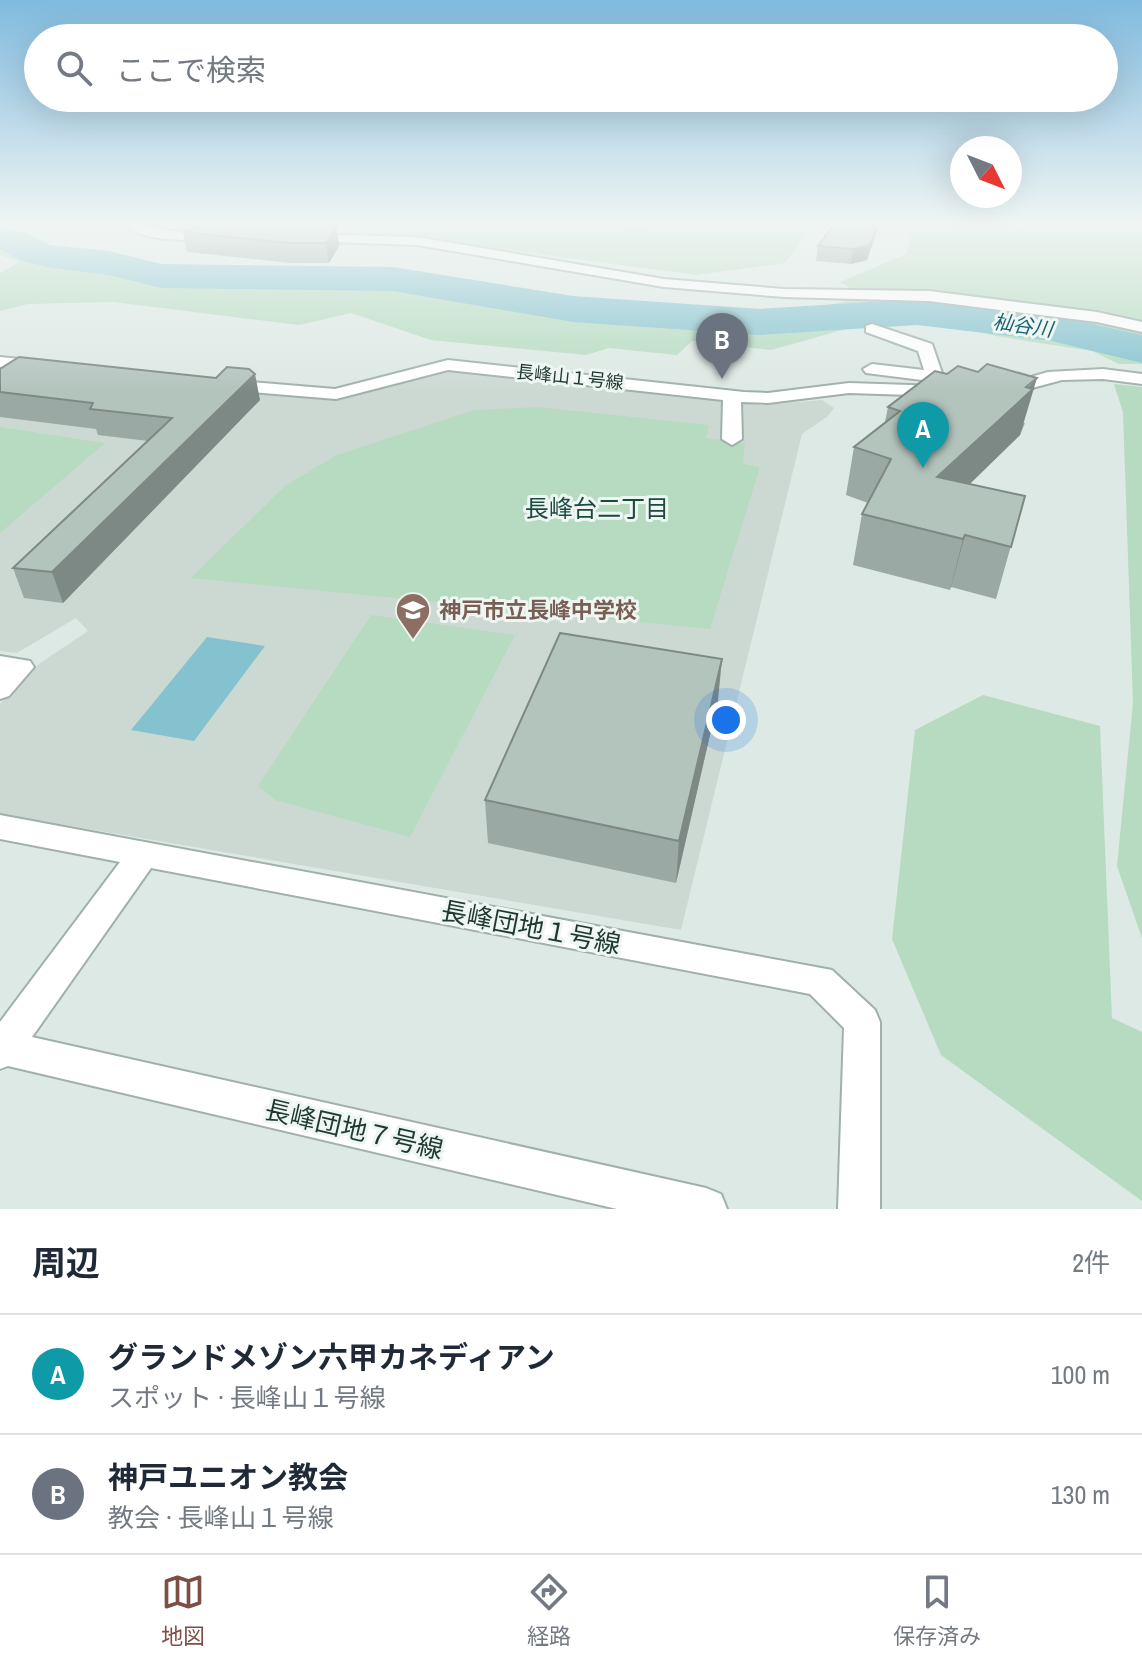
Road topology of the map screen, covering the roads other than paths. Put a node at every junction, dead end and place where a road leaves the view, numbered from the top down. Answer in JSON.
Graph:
{"nodes":[{"id":1,"x":645,"y":278,"type":"edge"},
{"id":2,"x":1142,"y":327,"type":"edge"},
{"id":3,"x":872,"y":329,"type":"dead end"},
{"id":4,"x":0,"y":362,"type":"edge"},
{"id":5,"x":66,"y":369,"type":"edge"},
{"id":6,"x":872,"y":369,"type":"dead end"},
{"id":7,"x":1131,"y":376,"type":"edge"},
{"id":8,"x":206,"y":383,"type":"edge"},
{"id":9,"x":994,"y":384,"type":"edge"},
{"id":10,"x":964,"y":391,"type":"edge"},
{"id":11,"x":732,"y":395,"type":"junction"},
{"id":12,"x":732,"y":439,"type":"dead end"},
{"id":13,"x":0,"y":664,"type":"edge"},
{"id":14,"x":0,"y":690,"type":"edge"},
{"id":15,"x":0,"y":827,"type":"edge"},
{"id":16,"x":143,"y":854,"type":"junction"},
{"id":17,"x":1,"y":1050,"type":"edge"},
{"id":18,"x":706,"y":1209,"type":"edge"},
{"id":19,"x":859,"y":1209,"type":"edge"}],
"edges":[{"from":1,"to":2,"type":"street"},
{"from":3,"to":6,"type":"street"},
{"from":4,"to":5,"type":"street"},
{"from":7,"to":9,"type":"street"},
{"from":8,"to":11,"type":"street","name":"長峰山１号線"},
{"from":10,"to":11,"type":"street","name":"長峰山１号線"},
{"from":11,"to":12,"type":"street"},
{"from":13,"to":14,"type":"street"},
{"from":15,"to":16,"type":"street","name":"長峰団地１号線"},
{"from":16,"to":17,"type":"street"},
{"from":16,"to":19,"type":"street","name":"長峰団地１号線"},
{"from":17,"to":18,"type":"street","name":"長峰団地７号線"}]}
